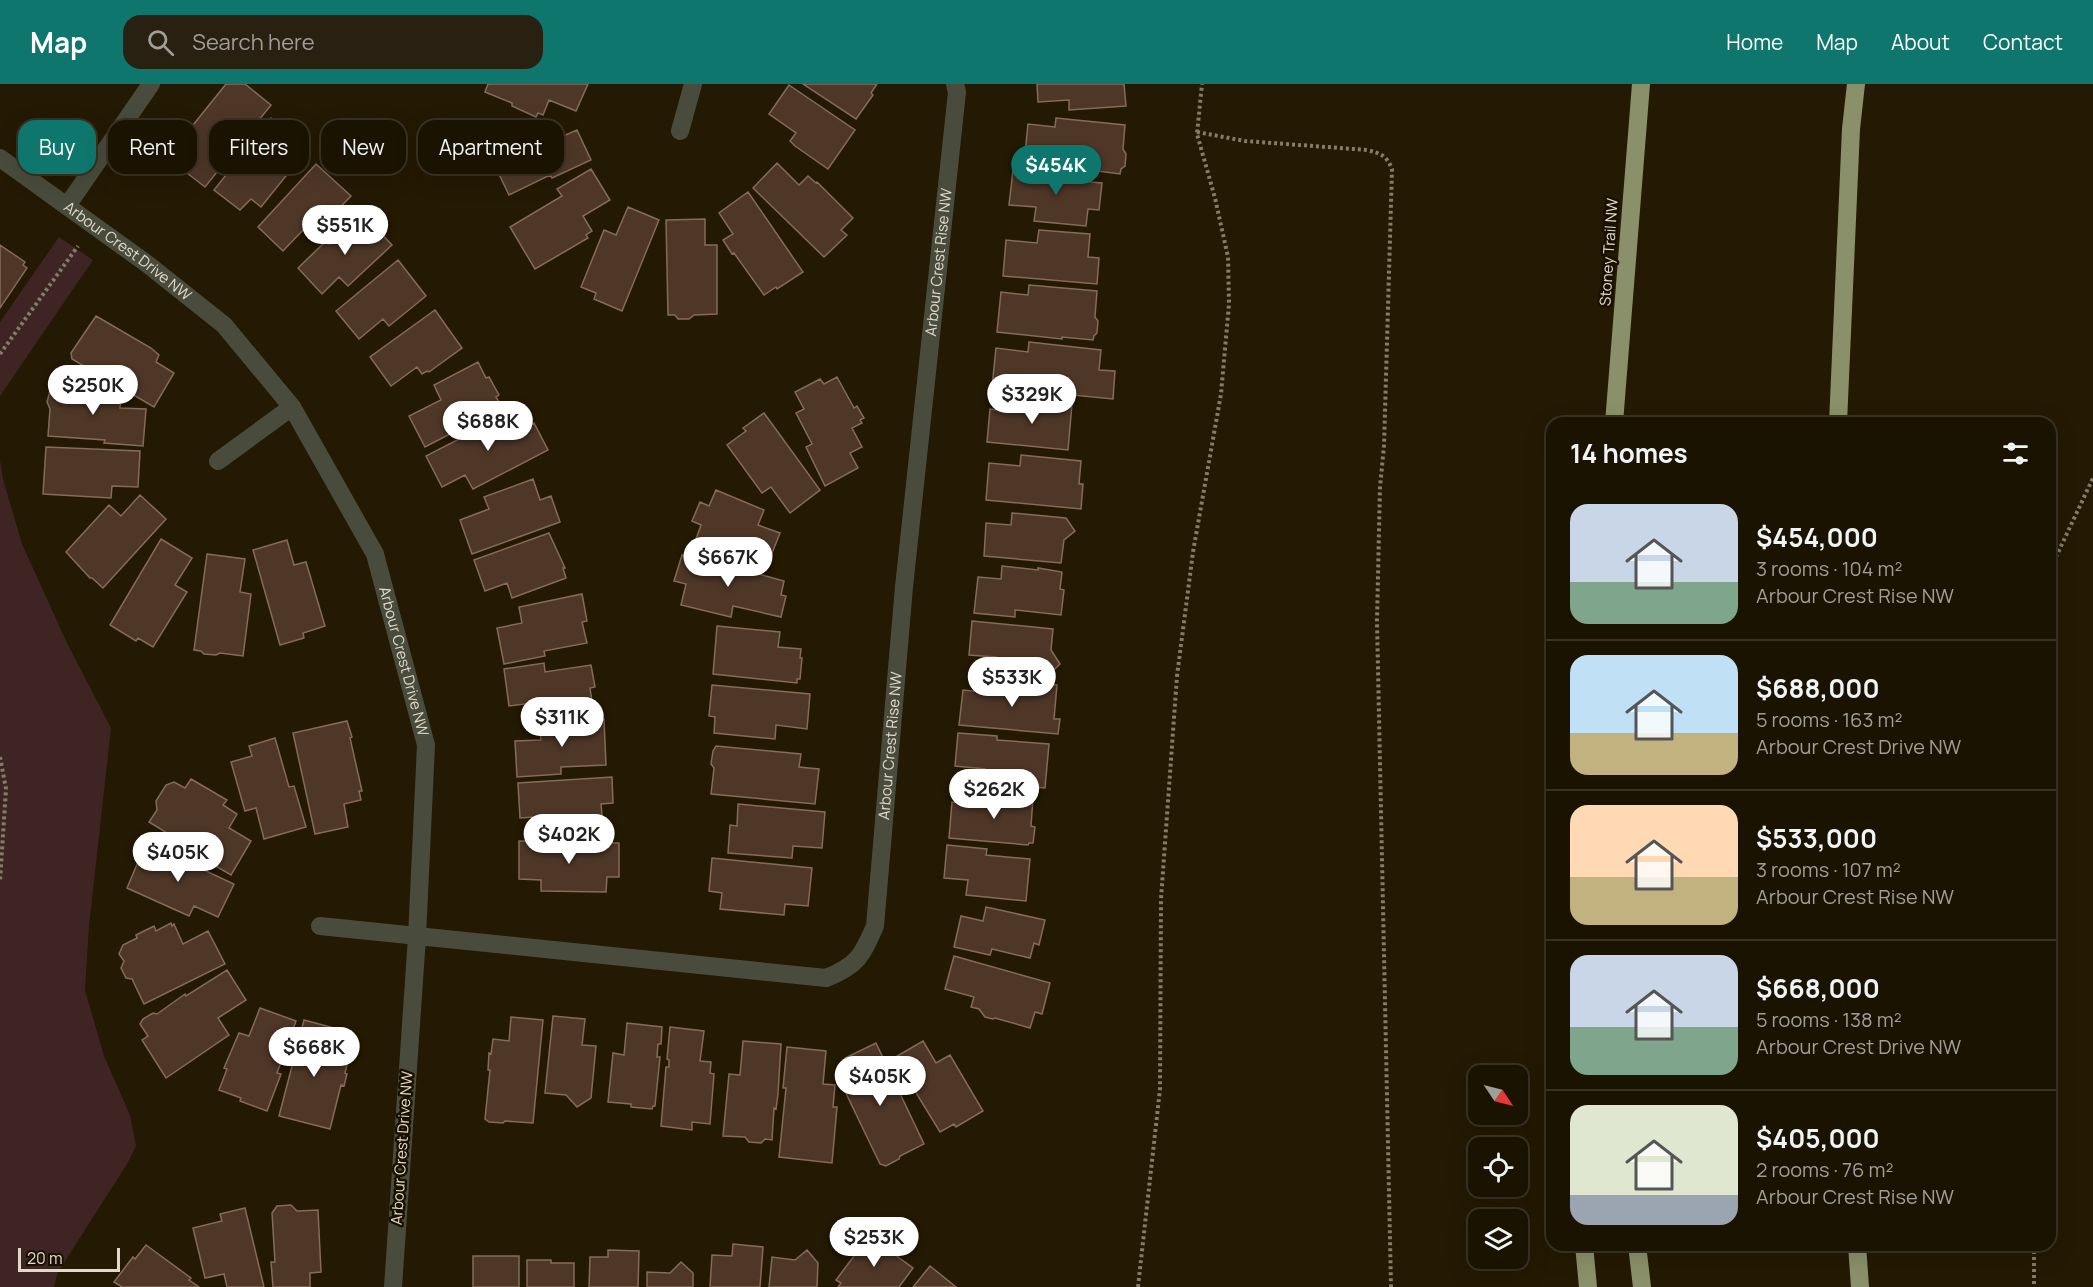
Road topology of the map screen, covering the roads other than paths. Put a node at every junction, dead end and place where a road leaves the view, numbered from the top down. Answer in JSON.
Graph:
{"nodes":[{"id":1,"x":151,"y":84,"type":"edge"},
{"id":2,"x":693,"y":84,"type":"edge"},
{"id":3,"x":955,"y":84,"type":"edge"},
{"id":4,"x":1641,"y":84,"type":"edge"},
{"id":5,"x":1856,"y":84,"type":"edge"},
{"id":6,"x":680,"y":131,"type":"dead end"},
{"id":7,"x":0,"y":158,"type":"edge"},
{"id":8,"x":67,"y":206,"type":"junction"},
{"id":9,"x":292,"y":407,"type":"junction"},
{"id":10,"x":1614,"y":417,"type":"edge"},
{"id":11,"x":1838,"y":417,"type":"edge"},
{"id":12,"x":218,"y":461,"type":"dead end"},
{"id":13,"x":320,"y":926,"type":"dead end"},
{"id":14,"x":417,"y":937,"type":"junction"},
{"id":15,"x":1585,"y":1251,"type":"edge"},
{"id":16,"x":1638,"y":1251,"type":"edge"},
{"id":17,"x":1857,"y":1251,"type":"edge"},
{"id":18,"x":393,"y":1287,"type":"edge"},
{"id":19,"x":1588,"y":1287,"type":"edge"},
{"id":20,"x":1642,"y":1287,"type":"edge"},
{"id":21,"x":1860,"y":1287,"type":"edge"}],
"edges":[{"from":1,"to":8,"type":"street"},
{"from":2,"to":6,"type":"street"},
{"from":3,"to":14,"type":"street","name":"Arbour Crest Rise NW"},
{"from":4,"to":10,"type":"highway","name":"Stoney Trail NW"},
{"from":5,"to":11,"type":"highway"},
{"from":7,"to":8,"type":"street","name":"Arbour Crest Drive NW"},
{"from":8,"to":9,"type":"street","name":"Arbour Crest Drive NW"},
{"from":9,"to":12,"type":"street"},
{"from":9,"to":14,"type":"street","name":"Arbour Crest Drive NW"},
{"from":13,"to":14,"type":"street"},
{"from":14,"to":18,"type":"street","name":"Arbour Crest Drive NW"},
{"from":15,"to":19,"type":"highway"},
{"from":16,"to":20,"type":"highway"},
{"from":17,"to":21,"type":"highway"}]}
